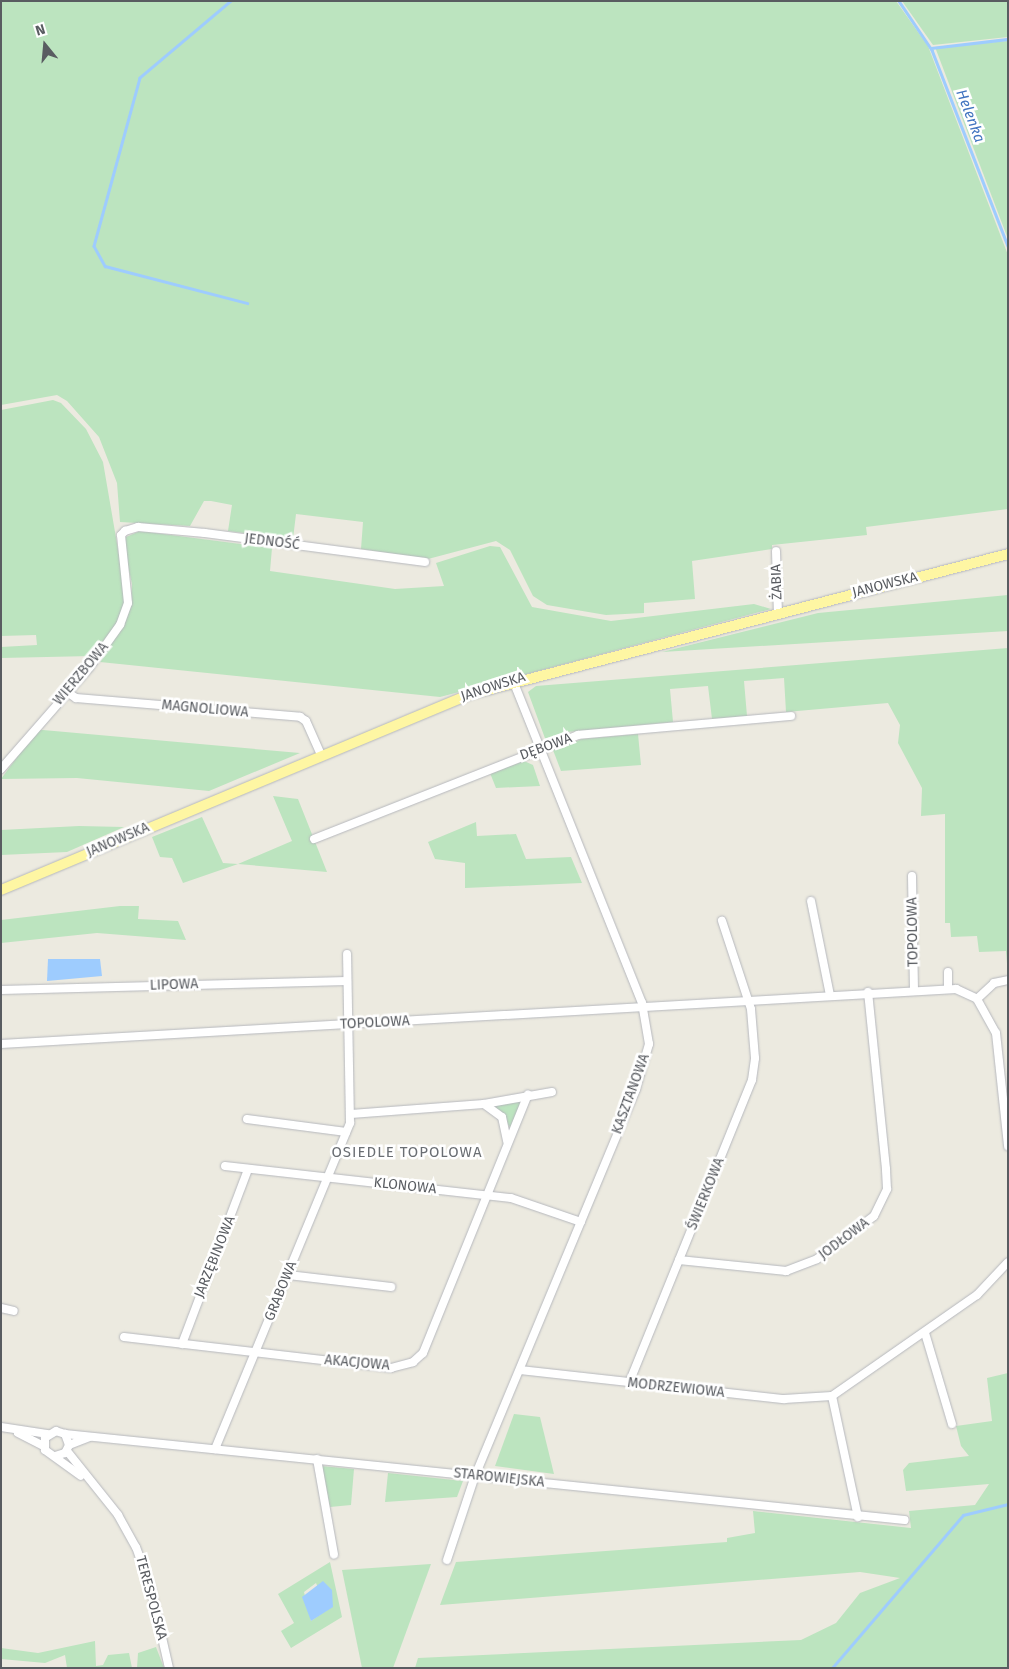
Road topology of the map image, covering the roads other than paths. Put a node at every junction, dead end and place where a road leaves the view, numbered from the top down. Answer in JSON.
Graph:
{"nodes":[{"id":1,"x":121,"y":535,"type":"joint"},
{"id":2,"x":776,"y":551,"type":"dead end"},
{"id":3,"x":1008,"y":554,"type":"edge"},
{"id":4,"x":425,"y":562,"type":"dead end"},
{"id":5,"x":778,"y":613,"type":"junction"},
{"id":6,"x":513,"y":680,"type":"junction"},
{"id":7,"x":67,"y":692,"type":"junction"},
{"id":8,"x":791,"y":716,"type":"dead end"},
{"id":9,"x":540,"y":749,"type":"junction"},
{"id":10,"x":320,"y":755,"type":"junction"},
{"id":11,"x":1,"y":769,"type":"edge"},
{"id":12,"x":314,"y":839,"type":"dead end"},
{"id":13,"x":912,"y":876,"type":"dead end"},
{"id":14,"x":1,"y":890,"type":"edge"},
{"id":15,"x":811,"y":901,"type":"dead end"},
{"id":16,"x":722,"y":921,"type":"dead end"},
{"id":17,"x":347,"y":954,"type":"dead end"},
{"id":18,"x":948,"y":972,"type":"dead end"},
{"id":19,"x":1008,"y":980,"type":"edge"},
{"id":20,"x":347,"y":981,"type":"junction"},
{"id":21,"x":914,"y":988,"type":"junction"},
{"id":22,"x":948,"y":988,"type":"junction"},
{"id":23,"x":1,"y":990,"type":"edge"},
{"id":24,"x":868,"y":992,"type":"junction"},
{"id":25,"x":830,"y":995,"type":"junction"},
{"id":26,"x":977,"y":999,"type":"junction"},
{"id":27,"x":748,"y":1000,"type":"junction"},
{"id":28,"x":644,"y":1009,"type":"junction"},
{"id":29,"x":348,"y":1025,"type":"junction"},
{"id":30,"x":1,"y":1044,"type":"edge"},
{"id":31,"x":1008,"y":1057,"type":"edge"},
{"id":32,"x":998,"y":1059,"type":"junction"},
{"id":33,"x":552,"y":1092,"type":"dead end"},
{"id":34,"x":528,"y":1095,"type":"junction"},
{"id":35,"x":484,"y":1104,"type":"junction"},
{"id":36,"x":351,"y":1114,"type":"junction"},
{"id":37,"x":247,"y":1119,"type":"dead end"},
{"id":38,"x":1007,"y":1126,"type":"edge"},
{"id":39,"x":346,"y":1132,"type":"junction"},
{"id":40,"x":507,"y":1146,"type":"junction"},
{"id":41,"x":1008,"y":1146,"type":"edge"},
{"id":42,"x":225,"y":1166,"type":"dead end"},
{"id":43,"x":248,"y":1169,"type":"junction"},
{"id":44,"x":328,"y":1178,"type":"junction"},
{"id":45,"x":487,"y":1195,"type":"junction"},
{"id":46,"x":581,"y":1222,"type":"junction"},
{"id":47,"x":679,"y":1260,"type":"junction"},
{"id":48,"x":1008,"y":1262,"type":"edge"},
{"id":49,"x":288,"y":1275,"type":"junction"},
{"id":50,"x":391,"y":1287,"type":"dead end"},
{"id":51,"x":1,"y":1308,"type":"edge"},
{"id":52,"x":14,"y":1311,"type":"dead end"},
{"id":53,"x":925,"y":1334,"type":"junction"},
{"id":54,"x":124,"y":1337,"type":"dead end"},
{"id":55,"x":182,"y":1344,"type":"junction"},
{"id":56,"x":256,"y":1353,"type":"junction"},
{"id":57,"x":520,"y":1370,"type":"junction"},
{"id":58,"x":629,"y":1383,"type":"junction"},
{"id":59,"x":832,"y":1396,"type":"junction"},
{"id":60,"x":952,"y":1424,"type":"dead end"},
{"id":61,"x":4,"y":1428,"type":"edge"},
{"id":62,"x":48,"y":1434,"type":"junction"},
{"id":63,"x":65,"y":1434,"type":"junction"},
{"id":64,"x":94,"y":1436,"type":"junction"},
{"id":65,"x":44,"y":1446,"type":"junction"},
{"id":66,"x":68,"y":1448,"type":"junction"},
{"id":67,"x":215,"y":1449,"type":"junction"},
{"id":68,"x":55,"y":1456,"type":"junction"},
{"id":69,"x":317,"y":1459,"type":"junction"},
{"id":70,"x":475,"y":1476,"type":"junction"},
{"id":71,"x":90,"y":1483,"type":"junction"},
{"id":72,"x":858,"y":1516,"type":"junction"},
{"id":73,"x":905,"y":1520,"type":"dead end"},
{"id":74,"x":334,"y":1554,"type":"dead end"},
{"id":75,"x":447,"y":1560,"type":"dead end"},
{"id":76,"x":169,"y":1668,"type":"edge"}],
"edges":[{"from":1,"to":4,"type":"street","name":"JEDNOŚĆ"},
{"from":1,"to":7,"type":"street","name":"WIERZBOWA"},
{"from":2,"to":5,"type":"street","name":"ŻABIA"},
{"from":3,"to":5,"type":"main road","name":"JANOWSKA"},
{"from":5,"to":6,"type":"main road","name":"JANOWSKA"},
{"from":6,"to":9,"type":"street","name":"KASZTANOWA"},
{"from":6,"to":10,"type":"main road","name":"JANOWSKA"},
{"from":7,"to":10,"type":"street","name":"MAGNOLIOWA"},
{"from":7,"to":11,"type":"street","name":"WIERZBOWA"},
{"from":8,"to":9,"type":"street","name":"DĘBOWA"},
{"from":9,"to":12,"type":"street","name":"DĘBOWA"},
{"from":9,"to":28,"type":"street","name":"KASZTANOWA"},
{"from":10,"to":14,"type":"main road","name":"JANOWSKA"},
{"from":13,"to":21,"type":"street","name":"TOPOLOWA"},
{"from":15,"to":25,"type":"street"},
{"from":16,"to":27,"type":"street"},
{"from":17,"to":20,"type":"street","name":"GRABOWA"},
{"from":18,"to":22,"type":"street"},
{"from":19,"to":26,"type":"street"},
{"from":20,"to":23,"type":"street","name":"LIPOWA"},
{"from":20,"to":29,"type":"street","name":"GRABOWA"},
{"from":21,"to":22,"type":"street","name":"TOPOLOWA"},
{"from":21,"to":24,"type":"street","name":"TOPOLOWA"},
{"from":22,"to":26,"type":"street","name":"TOPOLOWA"},
{"from":24,"to":25,"type":"street","name":"TOPOLOWA"},
{"from":24,"to":47,"type":"street","name":"JODŁOWA"},
{"from":25,"to":27,"type":"street","name":"TOPOLOWA"},
{"from":26,"to":32,"type":"street"},
{"from":27,"to":28,"type":"street","name":"TOPOLOWA"},
{"from":27,"to":47,"type":"street","name":"ŚWIERKOWA"},
{"from":28,"to":29,"type":"street","name":"TOPOLOWA"},
{"from":28,"to":46,"type":"street","name":"KASZTANOWA"},
{"from":29,"to":30,"type":"street","name":"TOPOLOWA"},
{"from":29,"to":36,"type":"street","name":"GRABOWA"},
{"from":31,"to":32,"type":"street"},
{"from":32,"to":38,"type":"street"},
{"from":33,"to":34,"type":"street"},
{"from":34,"to":35,"type":"street"},
{"from":34,"to":40,"type":"street","name":"AKACJOWA"},
{"from":35,"to":36,"type":"street"},
{"from":35,"to":40,"type":"street"},
{"from":36,"to":39,"type":"street","name":"GRABOWA"},
{"from":37,"to":39,"type":"street"},
{"from":38,"to":41,"type":"street"},
{"from":39,"to":44,"type":"street","name":"GRABOWA"},
{"from":40,"to":45,"type":"street","name":"AKACJOWA"},
{"from":42,"to":43,"type":"street","name":"KLONOWA"},
{"from":43,"to":44,"type":"street","name":"KLONOWA"},
{"from":43,"to":55,"type":"street","name":"JARZĘBINOWA"},
{"from":44,"to":45,"type":"street","name":"KLONOWA"},
{"from":44,"to":49,"type":"street","name":"GRABOWA"},
{"from":45,"to":46,"type":"street","name":"KLONOWA"},
{"from":45,"to":56,"type":"street","name":"AKACJOWA"},
{"from":46,"to":57,"type":"street","name":"KASZTANOWA"},
{"from":47,"to":58,"type":"street","name":"ŚWIERKOWA"},
{"from":48,"to":53,"type":"street"},
{"from":49,"to":50,"type":"street"},
{"from":49,"to":56,"type":"street","name":"GRABOWA"},
{"from":51,"to":52,"type":"street"},
{"from":53,"to":59,"type":"street"},
{"from":53,"to":60,"type":"street"},
{"from":54,"to":55,"type":"street","name":"AKACJOWA"},
{"from":55,"to":56,"type":"street","name":"AKACJOWA"},
{"from":56,"to":67,"type":"street","name":"GRABOWA"},
{"from":57,"to":58,"type":"street","name":"MODRZEWIOWA"},
{"from":57,"to":70,"type":"street","name":"KASZTANOWA"},
{"from":58,"to":59,"type":"street","name":"MODRZEWIOWA"},
{"from":59,"to":72,"type":"street"},
{"from":61,"to":62,"type":"street"},
{"from":61,"to":65,"type":"street"},
{"from":62,"to":63,"type":"street"},
{"from":62,"to":65,"type":"street"},
{"from":63,"to":64,"type":"street","name":"STAROWIEJSKA"},
{"from":63,"to":66,"type":"street"},
{"from":64,"to":66,"type":"street","name":"STAROWIEJSKA"},
{"from":64,"to":67,"type":"street","name":"STAROWIEJSKA"},
{"from":65,"to":68,"type":"street"},
{"from":66,"to":68,"type":"street"},
{"from":66,"to":71,"type":"street","name":"TERESPOLSKA"},
{"from":67,"to":69,"type":"street","name":"STAROWIEJSKA"},
{"from":68,"to":71,"type":"street","name":"TERESPOLSKA"},
{"from":69,"to":70,"type":"street","name":"STAROWIEJSKA"},
{"from":69,"to":74,"type":"street"},
{"from":70,"to":72,"type":"street","name":"STAROWIEJSKA"},
{"from":70,"to":75,"type":"street","name":"KASZTANOWA"},
{"from":71,"to":76,"type":"street","name":"TERESPOLSKA"},
{"from":72,"to":73,"type":"street","name":"STAROWIEJSKA"}]}
